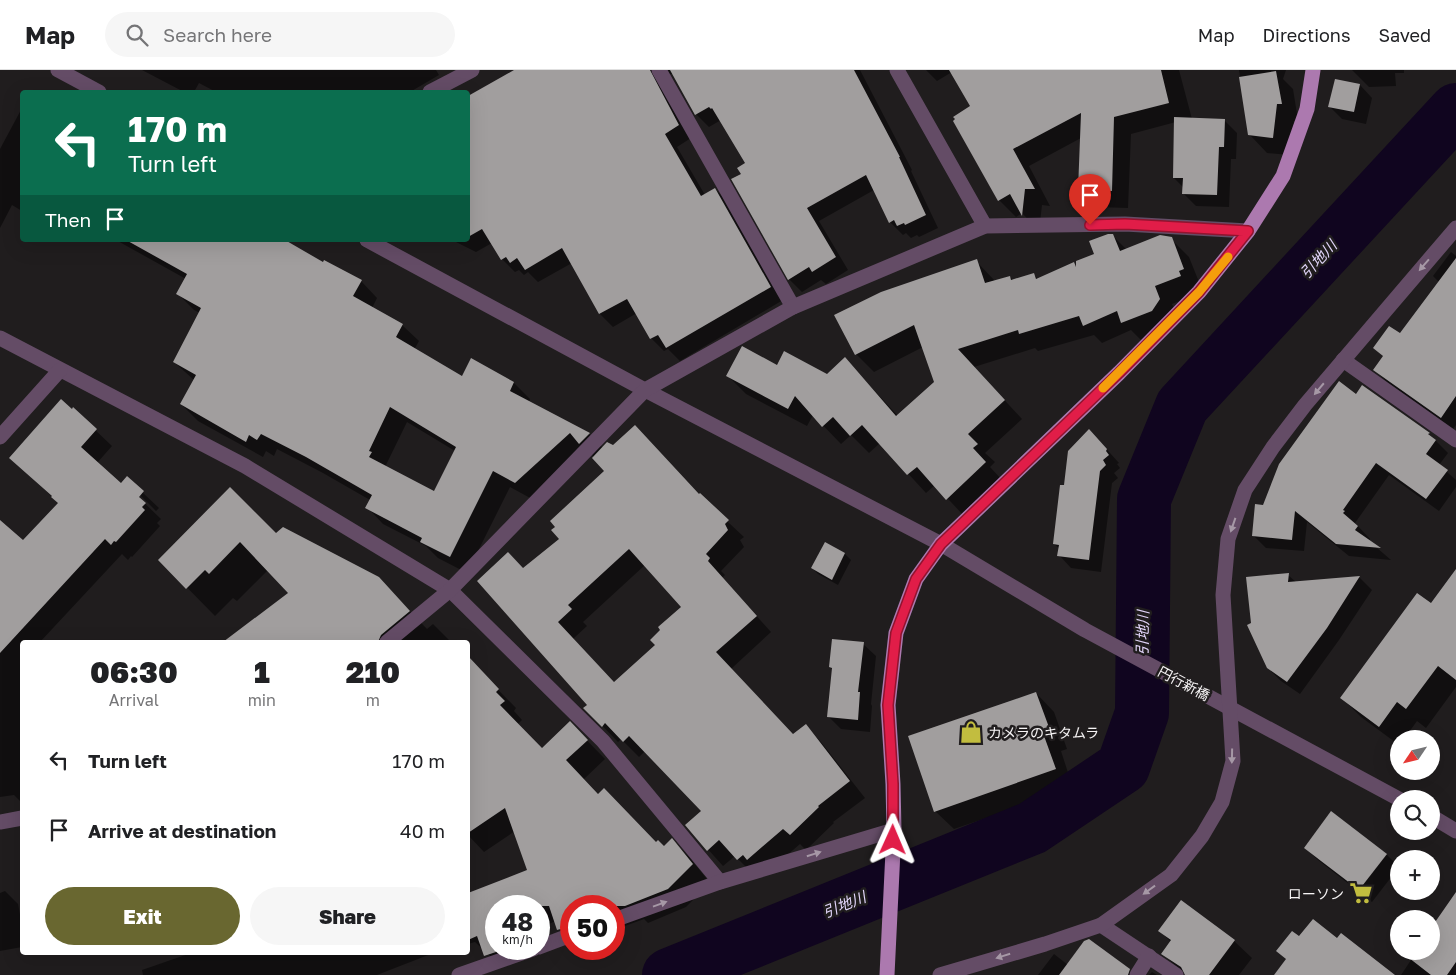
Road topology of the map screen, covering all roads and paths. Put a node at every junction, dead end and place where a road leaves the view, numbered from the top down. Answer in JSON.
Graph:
{"nodes":[{"id":1,"x":58,"y":70,"type":"edge"},
{"id":2,"x":472,"y":70,"type":"edge"},
{"id":3,"x":659,"y":70,"type":"edge"},
{"id":4,"x":897,"y":70,"type":"edge"},
{"id":5,"x":1313,"y":70,"type":"edge"},
{"id":6,"x":94,"y":90,"type":"edge"},
{"id":7,"x":434,"y":90,"type":"edge"},
{"id":8,"x":985,"y":226,"type":"junction"},
{"id":9,"x":1456,"y":228,"type":"edge"},
{"id":10,"x":1248,"y":231,"type":"junction"},
{"id":11,"x":371,"y":242,"type":"edge"},
{"id":12,"x":793,"y":306,"type":"junction"},
{"id":13,"x":0,"y":338,"type":"edge"},
{"id":14,"x":1343,"y":360,"type":"junction"},
{"id":15,"x":60,"y":370,"type":"junction"},
{"id":16,"x":645,"y":390,"type":"junction"},
{"id":17,"x":0,"y":437,"type":"edge"},
{"id":18,"x":1456,"y":440,"type":"edge"},
{"id":19,"x":941,"y":544,"type":"junction"},
{"id":20,"x":450,"y":590,"type":"junction"},
{"id":21,"x":389,"y":640,"type":"edge"},
{"id":22,"x":1230,"y":708,"type":"junction"},
{"id":23,"x":1390,"y":794,"type":"edge"},
{"id":24,"x":20,"y":818,"type":"edge"},
{"id":25,"x":1440,"y":821,"type":"edge"},
{"id":26,"x":0,"y":822,"type":"edge"},
{"id":27,"x":1456,"y":831,"type":"edge"},
{"id":28,"x":893,"y":835,"type":"junction"},
{"id":29,"x":720,"y":882,"type":"junction"},
{"id":30,"x":625,"y":916,"type":"edge"},
{"id":31,"x":1101,"y":925,"type":"junction"},
{"id":32,"x":1149,"y":956,"type":"junction"},
{"id":33,"x":502,"y":960,"type":"edge"},
{"id":34,"x":888,"y":971,"type":"edge"},
{"id":35,"x":459,"y":975,"type":"edge"},
{"id":36,"x":940,"y":975,"type":"edge"},
{"id":37,"x":1137,"y":975,"type":"edge"},
{"id":38,"x":1176,"y":975,"type":"edge"}],
"edges":[{"from":1,"to":6,"type":"street"},
{"from":2,"to":7,"type":"street"},
{"from":3,"to":12,"type":"street"},
{"from":4,"to":8,"type":"street"},
{"from":5,"to":10,"type":"main road"},
{"from":8,"to":10,"type":"street"},
{"from":8,"to":12,"type":"street"},
{"from":9,"to":14,"type":"street","one_way":true},
{"from":10,"to":19,"type":"main road"},
{"from":11,"to":16,"type":"street","name":"円行新橋"},
{"from":12,"to":16,"type":"street"},
{"from":13,"to":15,"type":"street"},
{"from":14,"to":18,"type":"street"},
{"from":14,"to":22,"type":"street","one_way":true},
{"from":15,"to":17,"type":"street"},
{"from":15,"to":20,"type":"street"},
{"from":16,"to":19,"type":"street","name":"円行新橋"},
{"from":16,"to":20,"type":"street"},
{"from":19,"to":22,"type":"street","name":"円行新橋"},
{"from":19,"to":28,"type":"main road"},
{"from":20,"to":21,"type":"street"},
{"from":20,"to":29,"type":"street"},
{"from":22,"to":23,"type":"street","name":"円行新橋"},
{"from":22,"to":31,"type":"street","one_way":true},
{"from":24,"to":26,"type":"street"},
{"from":25,"to":27,"type":"street"},
{"from":29,"to":28,"type":"street","one_way":true},
{"from":28,"to":34,"type":"main road"},
{"from":30,"to":29,"type":"street","one_way":true},
{"from":31,"to":32,"type":"street"},
{"from":31,"to":36,"type":"street","one_way":true},
{"from":32,"to":37,"type":"street"},
{"from":32,"to":38,"type":"street"},
{"from":33,"to":35,"type":"street"}]}
